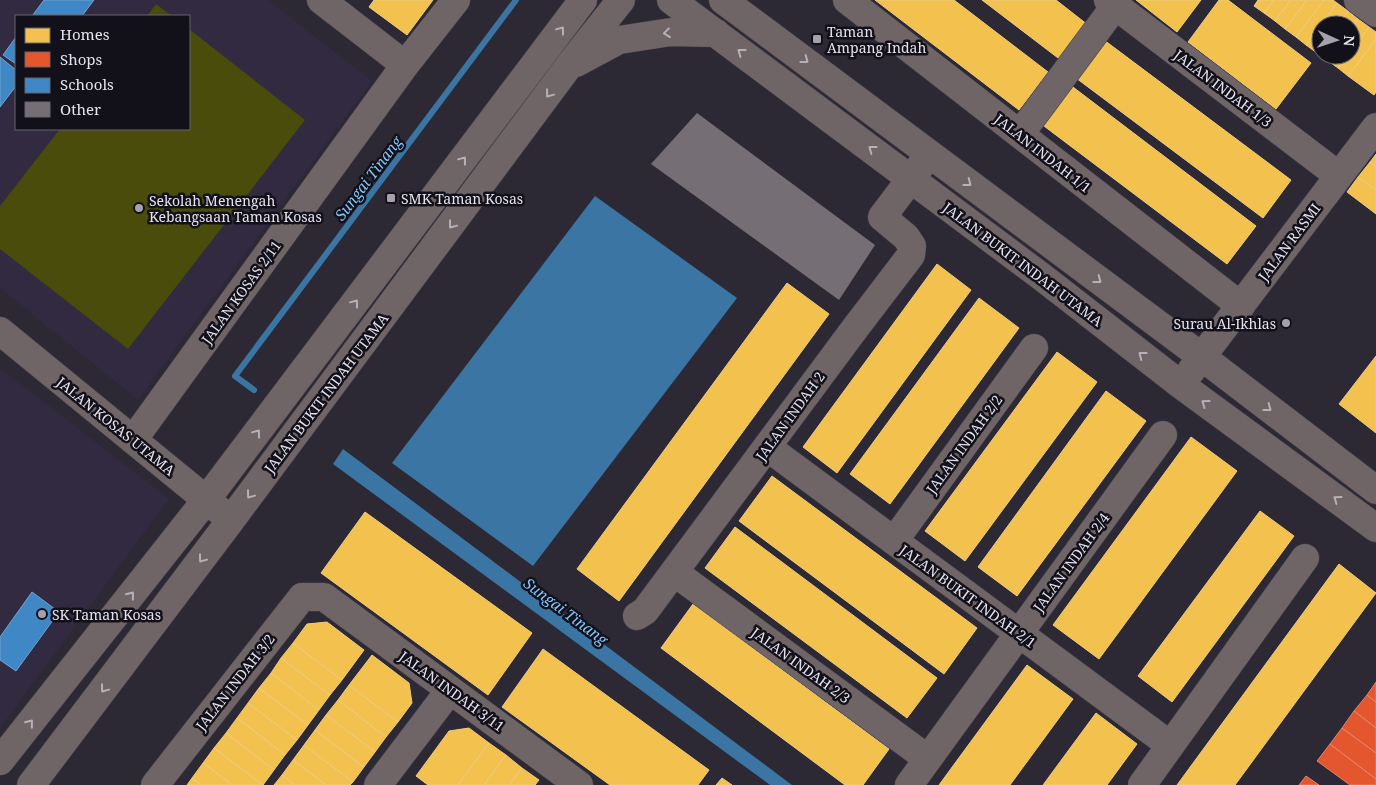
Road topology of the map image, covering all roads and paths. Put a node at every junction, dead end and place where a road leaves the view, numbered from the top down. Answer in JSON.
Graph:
{"nodes":[{"id":1,"x":321,"y":0,"type":"edge"},
{"id":2,"x":456,"y":0,"type":"edge"},
{"id":3,"x":583,"y":0,"type":"edge"},
{"id":4,"x":621,"y":0,"type":"edge"},
{"id":5,"x":671,"y":0,"type":"edge"},
{"id":6,"x":723,"y":0,"type":"edge"},
{"id":7,"x":846,"y":0,"type":"edge"},
{"id":8,"x":1358,"y":0,"type":"edge"},
{"id":9,"x":1111,"y":3,"type":"edge"},
{"id":10,"x":752,"y":8,"type":"edge"},
{"id":11,"x":1376,"y":13,"type":"edge"},
{"id":12,"x":716,"y":33,"type":"junction"},
{"id":13,"x":405,"y":65,"type":"junction"},
{"id":14,"x":568,"y":67,"type":"junction"},
{"id":15,"x":1376,"y":127,"type":"edge"},
{"id":16,"x":1020,"y":134,"type":"junction"},
{"id":17,"x":929,"y":154,"type":"junction"},
{"id":18,"x":1339,"y":176,"type":"junction"},
{"id":19,"x":911,"y":179,"type":"junction"},
{"id":20,"x":1240,"y":306,"type":"junction"},
{"id":21,"x":0,"y":331,"type":"edge"},
{"id":22,"x":1034,"y":348,"type":"dead end"},
{"id":23,"x":1202,"y":357,"type":"junction"},
{"id":24,"x":1181,"y":385,"type":"junction"},
{"id":25,"x":1163,"y":435,"type":"dead end"},
{"id":26,"x":133,"y":440,"type":"junction"},
{"id":27,"x":767,"y":448,"type":"junction"},
{"id":28,"x":1376,"y":490,"type":"edge"},
{"id":29,"x":206,"y":500,"type":"junction"},
{"id":30,"x":231,"y":520,"type":"junction"},
{"id":31,"x":1376,"y":528,"type":"edge"},
{"id":32,"x":894,"y":541,"type":"junction"},
{"id":33,"x":1306,"y":558,"type":"dead end"},
{"id":34,"x":674,"y":572,"type":"junction"},
{"id":35,"x":324,"y":597,"type":"joint"},
{"id":36,"x":637,"y":616,"type":"dead end"},
{"id":37,"x":1019,"y":634,"type":"junction"},
{"id":38,"x":450,"y":690,"type":"junction"},
{"id":39,"x":1170,"y":745,"type":"junction"},
{"id":40,"x":928,"y":759,"type":"junction"},
{"id":41,"x":0,"y":761,"type":"edge"},
{"id":42,"x":31,"y":785,"type":"edge"},
{"id":43,"x":155,"y":785,"type":"edge"},
{"id":44,"x":378,"y":785,"type":"edge"},
{"id":45,"x":579,"y":785,"type":"edge"},
{"id":46,"x":909,"y":785,"type":"edge"},
{"id":47,"x":1142,"y":785,"type":"edge"}],
"edges":[{"from":1,"to":13,"type":"street"},
{"from":2,"to":13,"type":"street","name":"JALAN KOSAS 2/11"},
{"from":29,"to":3,"type":"street","one_way":true},
{"from":4,"to":14,"type":"street","name":"JALAN BUKIT INDAH UTAMA"},
{"from":5,"to":12,"type":"street","name":"JALAN BUKIT INDAH UTAMA"},
{"from":6,"to":10,"type":"street"},
{"from":7,"to":16,"type":"street","name":"JALAN INDAH 1/1"},
{"from":8,"to":11,"type":"street"},
{"from":9,"to":16,"type":"street"},
{"from":9,"to":18,"type":"street","name":"JALAN INDAH 1/3"},
{"from":10,"to":17,"type":"street","one_way":true},
{"from":12,"to":14,"type":"street","one_way":true},
{"from":19,"to":12,"type":"street","name":"JALAN BUKIT INDAH UTAMA","one_way":true},
{"from":13,"to":26,"type":"street","name":"JALAN KOSAS 2/11"},
{"from":14,"to":30,"type":"street","name":"JALAN BUKIT INDAH UTAMA","one_way":true},
{"from":15,"to":18,"type":"street","name":"JALAN RASMI"},
{"from":16,"to":20,"type":"street","name":"JALAN INDAH 1/1"},
{"from":17,"to":19,"type":"street"},
{"from":17,"to":23,"type":"street","one_way":true},
{"from":18,"to":20,"type":"street","name":"JALAN RASMI"},
{"from":24,"to":19,"type":"street","name":"JALAN BUKIT INDAH UTAMA","one_way":true},
{"from":19,"to":27,"type":"street","name":"JALAN INDAH 2"},
{"from":20,"to":23,"type":"street","name":"JALAN RASMI"},
{"from":21,"to":26,"type":"street","name":"JALAN KOSAS UTAMA"},
{"from":22,"to":32,"type":"street","name":"JALAN INDAH 2/2"},
{"from":23,"to":24,"type":"street","name":"JALAN RASMI"},
{"from":23,"to":28,"type":"street","one_way":true},
{"from":31,"to":24,"type":"street","name":"JALAN BUKIT INDAH UTAMA","one_way":true},
{"from":25,"to":37,"type":"street","name":"JALAN INDAH 2/4"},
{"from":26,"to":29,"type":"street","name":"JALAN KOSAS UTAMA"},
{"from":27,"to":32,"type":"street","name":"JALAN BUKIT INDAH 2/1"},
{"from":27,"to":34,"type":"street","name":"JALAN INDAH 2"},
{"from":29,"to":30,"type":"street","name":"JALAN KOSAS UTAMA"},
{"from":41,"to":29,"type":"street","one_way":true},
{"from":30,"to":42,"type":"street","name":"JALAN BUKIT INDAH UTAMA","one_way":true},
{"from":32,"to":37,"type":"street","name":"JALAN BUKIT INDAH 2/1"},
{"from":33,"to":39,"type":"street"},
{"from":34,"to":36,"type":"street","name":"JALAN INDAH 2"},
{"from":34,"to":40,"type":"street","name":"JALAN INDAH 2/3"},
{"from":35,"to":38,"type":"street","name":"JALAN INDAH 3/11"},
{"from":35,"to":43,"type":"street","name":"JALAN INDAH 3/2"},
{"from":37,"to":39,"type":"street","name":"JALAN BUKIT INDAH 2/1"},
{"from":37,"to":40,"type":"street","name":"JALAN INDAH 2/4"},
{"from":38,"to":44,"type":"street"},
{"from":38,"to":45,"type":"street","name":"JALAN INDAH 3/11"},
{"from":39,"to":47,"type":"street"},
{"from":40,"to":46,"type":"street","name":"JALAN INDAH 2/4"}]}
